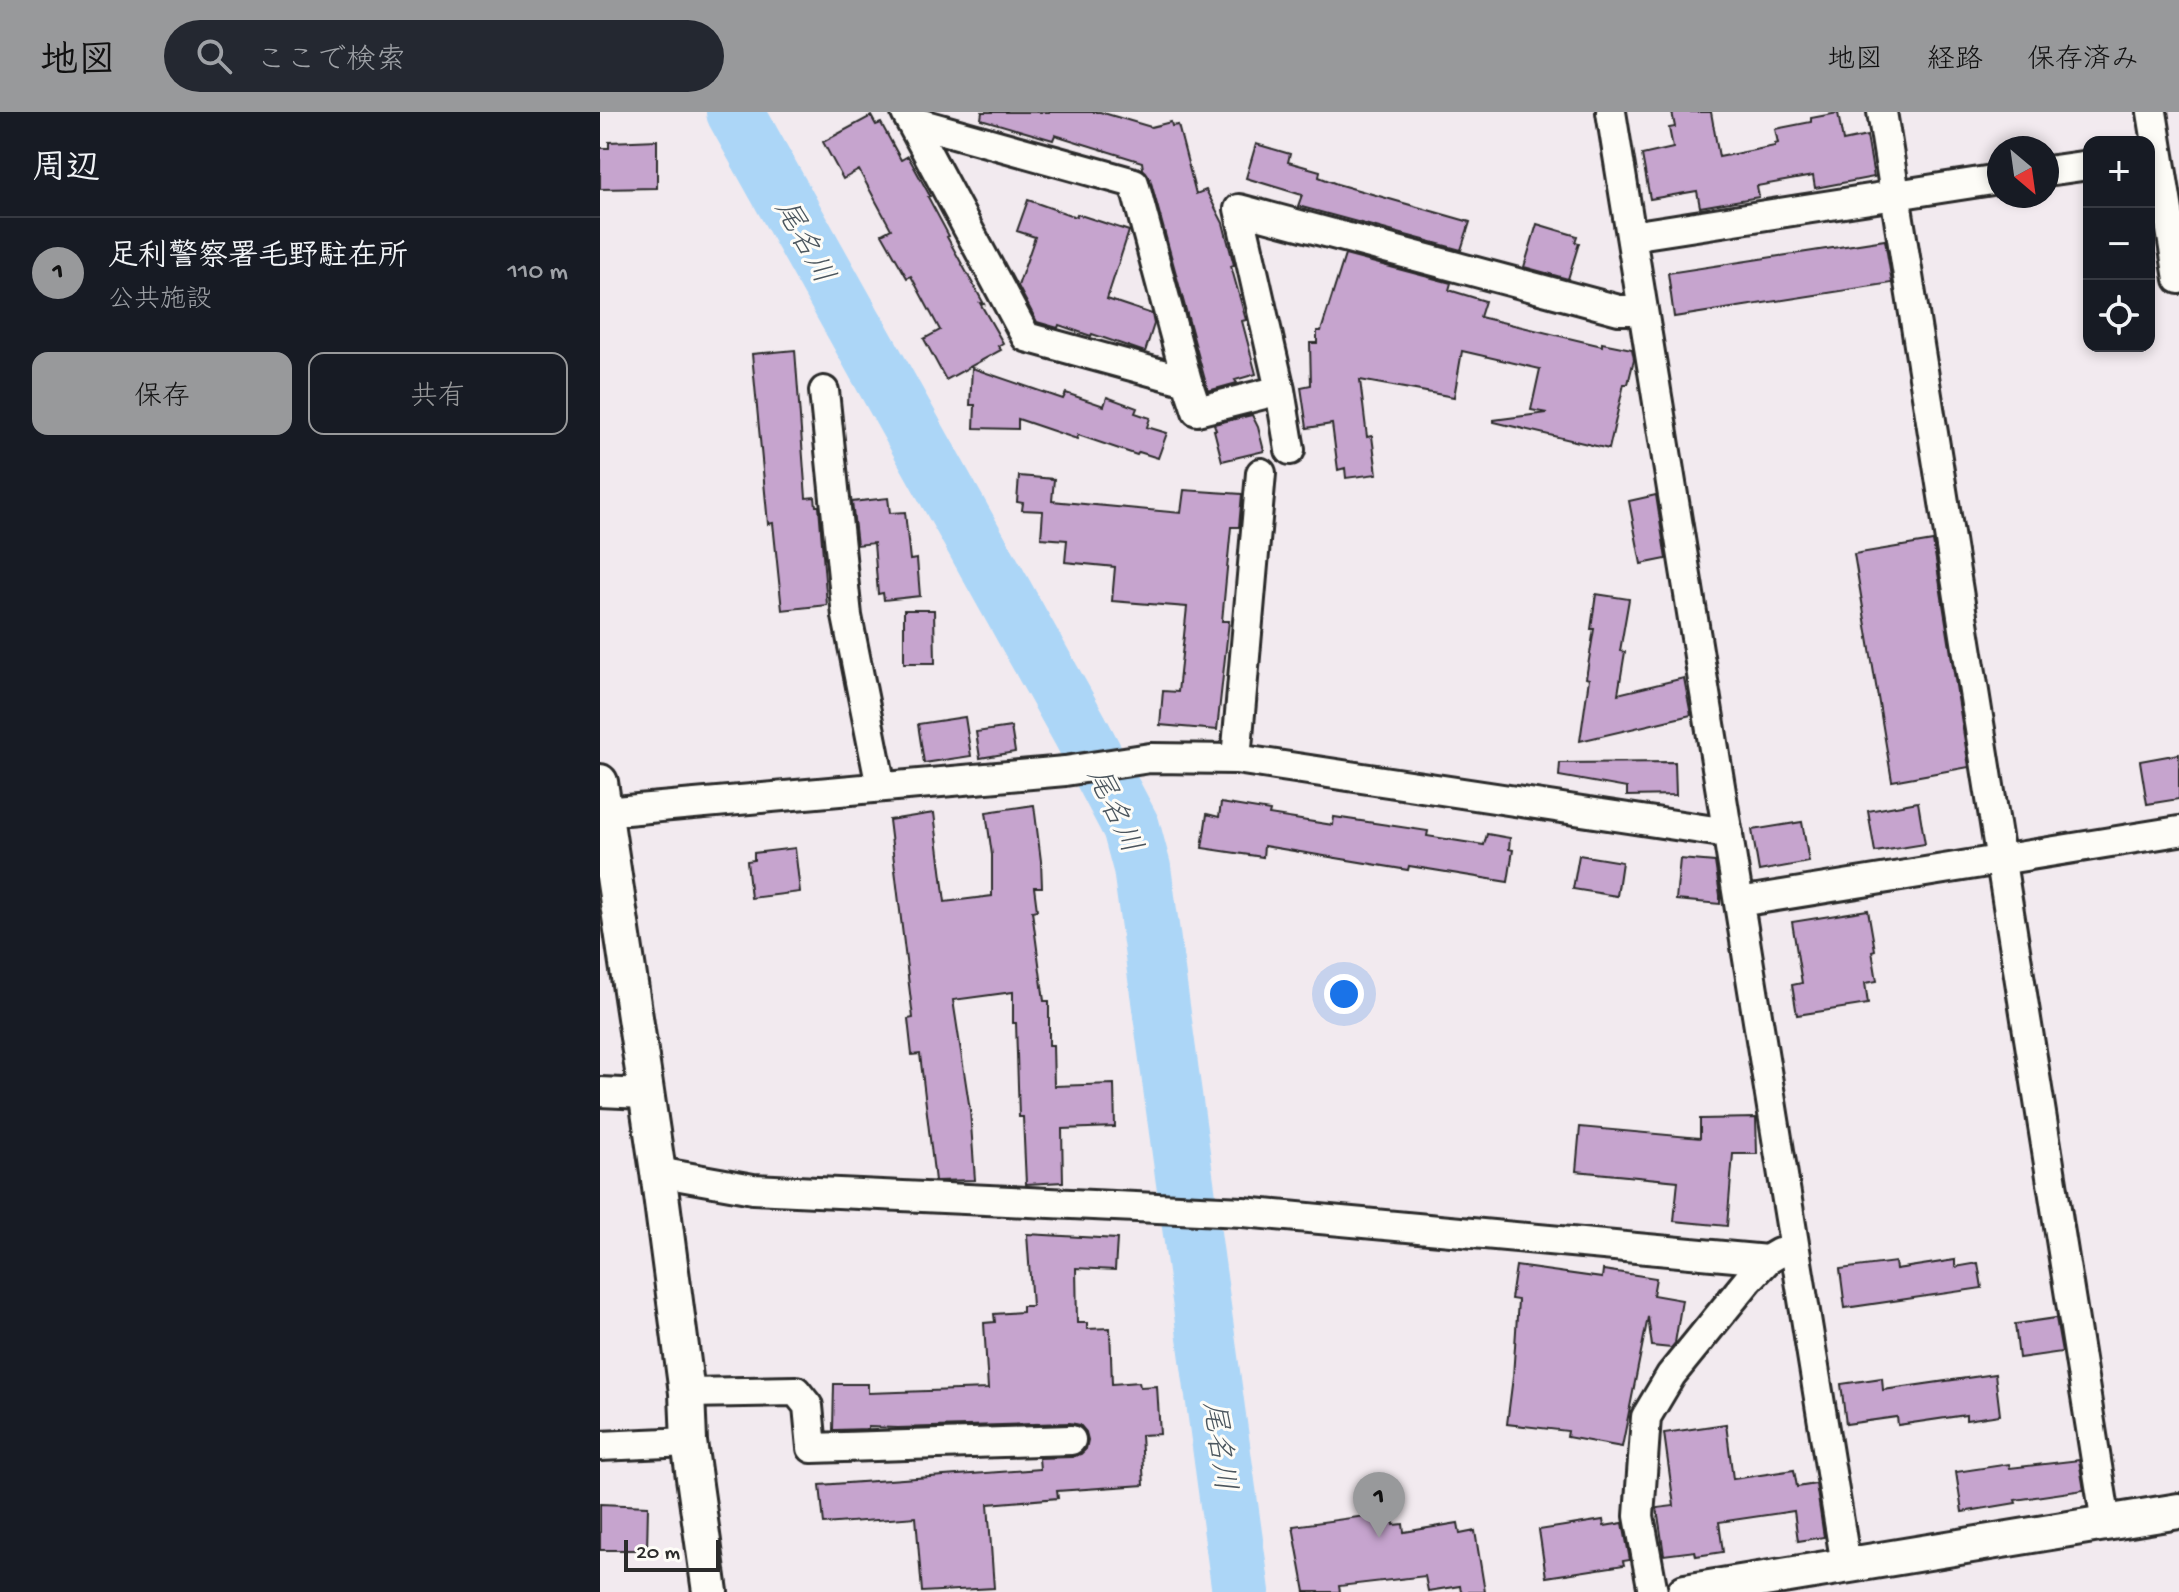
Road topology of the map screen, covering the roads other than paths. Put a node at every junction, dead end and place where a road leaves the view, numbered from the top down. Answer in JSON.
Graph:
{"nodes":[{"id":1,"x":1611,"y":112,"type":"edge"},
{"id":2,"x":1882,"y":112,"type":"edge"},
{"id":3,"x":2152,"y":112,"type":"edge"},
{"id":4,"x":908,"y":117,"type":"edge"},
{"id":5,"x":2162,"y":154,"type":"edge"},
{"id":6,"x":2083,"y":166,"type":"edge"},
{"id":7,"x":2059,"y":169,"type":"edge"},
{"id":8,"x":1987,"y":181,"type":"edge"},
{"id":9,"x":1896,"y":195,"type":"junction"},
{"id":10,"x":1631,"y":236,"type":"junction"},
{"id":11,"x":2179,"y":279,"type":"edge"},
{"id":12,"x":1643,"y":310,"type":"junction"},
{"id":13,"x":1187,"y":381,"type":"junction"},
{"id":14,"x":1280,"y":390,"type":"junction"},
{"id":15,"x":824,"y":391,"type":"dead end"},
{"id":16,"x":1290,"y":450,"type":"dead end"},
{"id":17,"x":1261,"y":473,"type":"dead end"},
{"id":18,"x":1236,"y":759,"type":"junction"},
{"id":19,"x":881,"y":787,"type":"junction"},
{"id":20,"x":602,"y":797,"type":"edge"},
{"id":21,"x":2179,"y":831,"type":"edge"},
{"id":22,"x":1728,"y":833,"type":"junction"},
{"id":23,"x":2000,"y":859,"type":"junction"},
{"id":24,"x":1739,"y":902,"type":"junction"},
{"id":25,"x":609,"y":908,"type":"edge"},
{"id":26,"x":600,"y":1092,"type":"edge"},
{"id":27,"x":645,"y":1094,"type":"junction"},
{"id":28,"x":658,"y":1172,"type":"junction"},
{"id":29,"x":1794,"y":1244,"type":"junction"},
{"id":30,"x":1767,"y":1260,"type":"junction"},
{"id":31,"x":687,"y":1393,"type":"junction"},
{"id":32,"x":1071,"y":1440,"type":"dead end"},
{"id":33,"x":689,"y":1442,"type":"junction"},
{"id":34,"x":600,"y":1446,"type":"edge"},
{"id":35,"x":2179,"y":1511,"type":"edge"},
{"id":36,"x":2106,"y":1523,"type":"junction"},
{"id":37,"x":1846,"y":1565,"type":"junction"},
{"id":38,"x":710,"y":1592,"type":"edge"},
{"id":39,"x":1653,"y":1592,"type":"edge"},
{"id":40,"x":1685,"y":1592,"type":"edge"}],
"edges":[{"from":1,"to":10,"type":"street"},
{"from":2,"to":9,"type":"street"},
{"from":3,"to":5,"type":"street"},
{"from":4,"to":13,"type":"street"},
{"from":4,"to":13,"type":"street"},
{"from":5,"to":11,"type":"street"},
{"from":6,"to":7,"type":"street"},
{"from":8,"to":9,"type":"street"},
{"from":9,"to":10,"type":"street"},
{"from":9,"to":23,"type":"street"},
{"from":10,"to":12,"type":"street"},
{"from":12,"to":14,"type":"street"},
{"from":12,"to":22,"type":"street"},
{"from":13,"to":14,"type":"street"},
{"from":14,"to":16,"type":"street"},
{"from":15,"to":19,"type":"street"},
{"from":17,"to":18,"type":"street"},
{"from":18,"to":19,"type":"street"},
{"from":18,"to":22,"type":"street"},
{"from":19,"to":20,"type":"street"},
{"from":20,"to":25,"type":"street"},
{"from":21,"to":23,"type":"street"},
{"from":22,"to":24,"type":"street"},
{"from":23,"to":24,"type":"street"},
{"from":23,"to":36,"type":"street"},
{"from":24,"to":29,"type":"street"},
{"from":25,"to":27,"type":"street"},
{"from":26,"to":27,"type":"street"},
{"from":27,"to":28,"type":"street"},
{"from":28,"to":30,"type":"street"},
{"from":28,"to":31,"type":"street"},
{"from":29,"to":30,"type":"street"},
{"from":29,"to":37,"type":"street"},
{"from":30,"to":39,"type":"street"},
{"from":31,"to":32,"type":"street"},
{"from":31,"to":33,"type":"street"},
{"from":33,"to":34,"type":"street"},
{"from":33,"to":38,"type":"street"},
{"from":35,"to":36,"type":"street"},
{"from":36,"to":37,"type":"street"},
{"from":37,"to":40,"type":"street"}]}
